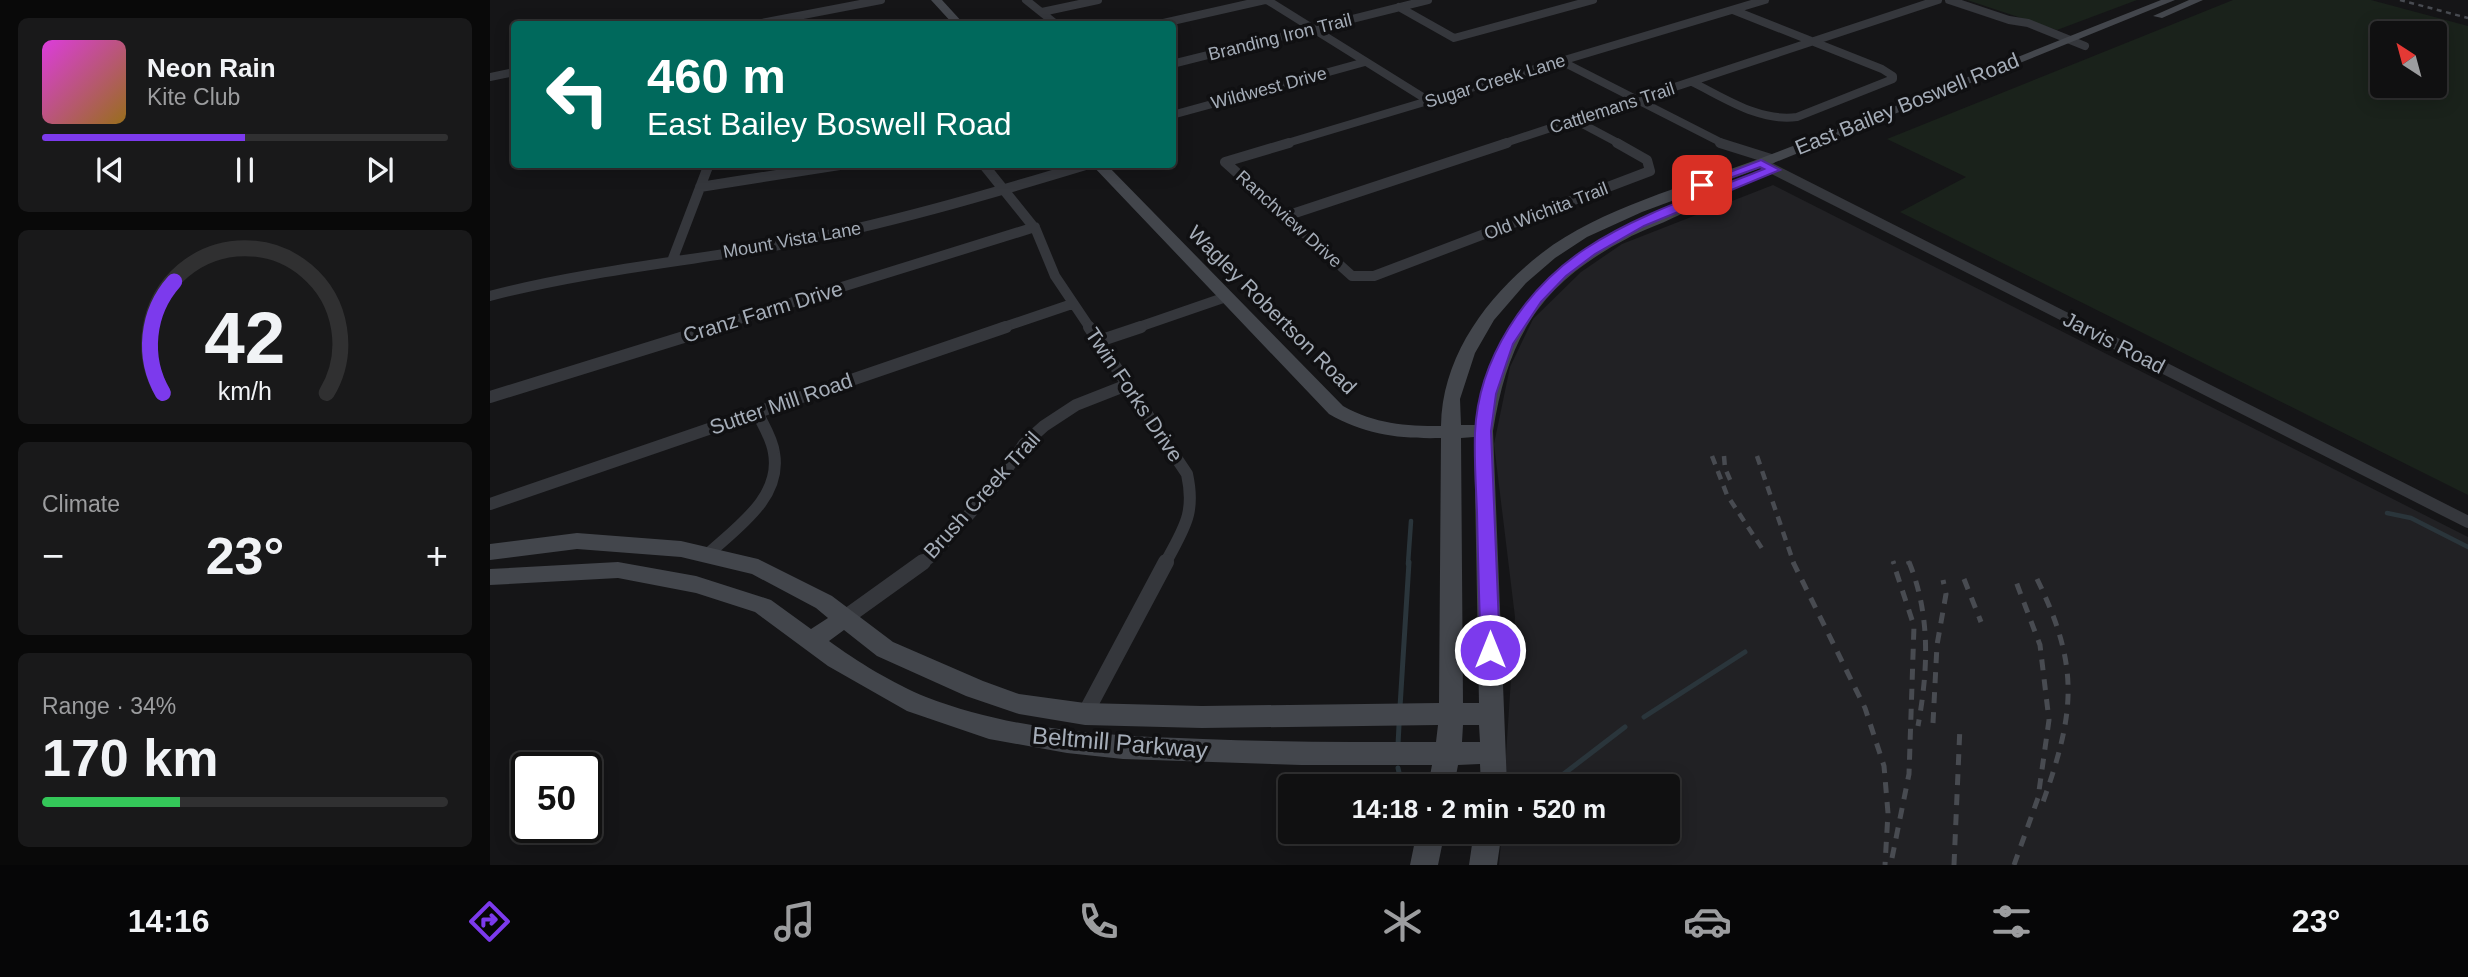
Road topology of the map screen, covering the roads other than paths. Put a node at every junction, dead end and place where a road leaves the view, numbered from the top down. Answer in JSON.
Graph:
{"nodes":[{"id":1,"x":881,"y":0,"type":"edge"},
{"id":2,"x":936,"y":0,"type":"edge"},
{"id":3,"x":1026,"y":0,"type":"edge"},
{"id":4,"x":1098,"y":0,"type":"edge"},
{"id":5,"x":1266,"y":0,"type":"edge"},
{"id":6,"x":1428,"y":0,"type":"edge"},
{"id":7,"x":1593,"y":0,"type":"edge"},
{"id":8,"x":1765,"y":0,"type":"edge"},
{"id":9,"x":1937,"y":0,"type":"edge"},
{"id":10,"x":1949,"y":0,"type":"edge"},
{"id":11,"x":2172,"y":0,"type":"edge"},
{"id":12,"x":2193,"y":2,"type":"edge"},
{"id":13,"x":1399,"y":7,"type":"junction"},
{"id":14,"x":1733,"y":10,"type":"junction"},
{"id":15,"x":1042,"y":12,"type":"junction"},
{"id":16,"x":2009,"y":20,"type":"joint"},
{"id":17,"x":772,"y":21,"type":"edge"},
{"id":18,"x":956,"y":21,"type":"edge"},
{"id":19,"x":1052,"y":21,"type":"edge"},
{"id":20,"x":1172,"y":21,"type":"edge"},
{"id":21,"x":1312,"y":29,"type":"junction"},
{"id":22,"x":2067,"y":40,"type":"junction"},
{"id":23,"x":1812,"y":42,"type":"junction"},
{"id":24,"x":2085,"y":46,"type":"junction"},
{"id":25,"x":1561,"y":61,"type":"junction"},
{"id":26,"x":1365,"y":62,"type":"junction"},
{"id":27,"x":1176,"y":63,"type":"edge"},
{"id":28,"x":511,"y":73,"type":"edge"},
{"id":29,"x":490,"y":77,"type":"edge"},
{"id":30,"x":1692,"y":82,"type":"junction"},
{"id":31,"x":1637,"y":100,"type":"junction"},
{"id":32,"x":1429,"y":101,"type":"junction"},
{"id":33,"x":1176,"y":114,"type":"edge"},
{"id":34,"x":1576,"y":120,"type":"junction"},
{"id":35,"x":1725,"y":145,"type":"junction"},
{"id":36,"x":1225,"y":162,"type":"joint"},
{"id":37,"x":1768,"y":164,"type":"junction"},
{"id":38,"x":707,"y":168,"type":"edge"},
{"id":39,"x":828,"y":168,"type":"edge"},
{"id":40,"x":986,"y":168,"type":"edge"},
{"id":41,"x":1075,"y":168,"type":"edge"},
{"id":42,"x":1102,"y":168,"type":"edge"},
{"id":43,"x":1745,"y":169,"type":"junction"},
{"id":44,"x":700,"y":187,"type":"junction"},
{"id":45,"x":1004,"y":189,"type":"junction"},
{"id":46,"x":1286,"y":216,"type":"junction"},
{"id":47,"x":1035,"y":227,"type":"junction"},
{"id":48,"x":672,"y":261,"type":"junction"},
{"id":49,"x":1352,"y":276,"type":"joint"},
{"id":50,"x":490,"y":296,"type":"edge"},
{"id":51,"x":1226,"y":297,"type":"junction"},
{"id":52,"x":1072,"y":304,"type":"junction"},
{"id":53,"x":1098,"y":341,"type":"junction"},
{"id":54,"x":1127,"y":384,"type":"junction"},
{"id":55,"x":490,"y":397,"type":"edge"},
{"id":56,"x":757,"y":412,"type":"junction"},
{"id":57,"x":1451,"y":431,"type":"junction"},
{"id":58,"x":1483,"y":431,"type":"junction"},
{"id":59,"x":490,"y":504,"type":"edge"},
{"id":60,"x":2468,"y":522,"type":"edge"},
{"id":61,"x":490,"y":552,"type":"edge"},
{"id":62,"x":707,"y":555,"type":"junction"},
{"id":63,"x":490,"y":577,"type":"edge"},
{"id":64,"x":678,"y":582,"type":"junction"},
{"id":65,"x":845,"y":618,"type":"junction"},
{"id":66,"x":811,"y":641,"type":"junction"},
{"id":67,"x":1085,"y":714,"type":"junction"},
{"id":68,"x":1489,"y":714,"type":"junction"},
{"id":69,"x":1451,"y":715,"type":"junction"},
{"id":70,"x":1067,"y":742,"type":"junction"},
{"id":71,"x":1494,"y":753,"type":"junction"},
{"id":72,"x":1447,"y":755,"type":"junction"},
{"id":73,"x":1443,"y":774,"type":"edge"},
{"id":74,"x":1494,"y":774,"type":"edge"},
{"id":75,"x":1428,"y":844,"type":"edge"},
{"id":76,"x":1486,"y":844,"type":"edge"},
{"id":77,"x":1424,"y":865,"type":"edge"},
{"id":78,"x":1483,"y":865,"type":"edge"}],
"edges":[{"from":1,"to":17,"type":"street"},
{"from":2,"to":18,"type":"main road"},
{"from":3,"to":15,"type":"street"},
{"from":4,"to":15,"type":"street"},
{"from":5,"to":20,"type":"street"},
{"from":5,"to":21,"type":"street"},
{"from":6,"to":13,"type":"street","name":"Branding Iron Trail"},
{"from":7,"to":13,"type":"street"},
{"from":8,"to":14,"type":"street","name":"Sugar Creek Lane"},
{"from":9,"to":23,"type":"street","name":"Cattlemans Trail"},
{"from":10,"to":16,"type":"street"},
{"from":11,"to":12,"type":"main road"},
{"from":11,"to":22,"type":"main road","name":"East Bailey Boswell Road"},
{"from":12,"to":24,"type":"main road","name":"East Bailey Boswell Road"},
{"from":13,"to":21,"type":"street","name":"Branding Iron Trail"},
{"from":14,"to":23,"type":"street"},
{"from":14,"to":25,"type":"street","name":"Sugar Creek Lane"},
{"from":15,"to":19,"type":"street"},
{"from":16,"to":22,"type":"street"},
{"from":21,"to":26,"type":"street"},
{"from":21,"to":27,"type":"street","name":"Branding Iron Trail"},
{"from":22,"to":24,"type":"street"},
{"from":22,"to":37,"type":"main road","name":"East Bailey Boswell Road"},
{"from":23,"to":30,"type":"street","name":"Cattlemans Trail"},
{"from":23,"to":30,"type":"street"},
{"from":24,"to":37,"type":"main road","name":"East Bailey Boswell Road"},
{"from":25,"to":31,"type":"street"},
{"from":25,"to":32,"type":"street","name":"Sugar Creek Lane"},
{"from":26,"to":32,"type":"street"},
{"from":26,"to":33,"type":"street","name":"Wildwest Drive"},
{"from":28,"to":29,"type":"street"},
{"from":30,"to":31,"type":"street","name":"Cattlemans Trail"},
{"from":31,"to":34,"type":"street","name":"Cattlemans Trail"},
{"from":31,"to":35,"type":"street"},
{"from":32,"to":36,"type":"street","name":"Sugar Creek Lane"},
{"from":34,"to":46,"type":"street","name":"Cattlemans Trail"},
{"from":34,"to":49,"type":"street","name":"Old Wichita Trail"},
{"from":35,"to":37,"type":"street","name":"Jarvis Road"},
{"from":35,"to":43,"type":"street"},
{"from":36,"to":46,"type":"street","name":"Ranchview Drive"},
{"from":37,"to":43,"type":"main road","name":"East Bailey Boswell Road"},
{"from":37,"to":58,"type":"main road","name":"East Bailey Boswell Road"},
{"from":37,"to":60,"type":"street","name":"Jarvis Road"},
{"from":38,"to":44,"type":"street"},
{"from":39,"to":44,"type":"street"},
{"from":40,"to":45,"type":"street","name":"Twin Forks Drive"},
{"from":41,"to":45,"type":"street","name":"Mount Vista Lane"},
{"from":42,"to":51,"type":"main road","name":"Wagley Robertson Road"},
{"from":43,"to":57,"type":"main road","name":"East Bailey Boswell Road"},
{"from":44,"to":48,"type":"street"},
{"from":45,"to":47,"type":"street","name":"Twin Forks Drive"},
{"from":45,"to":48,"type":"street","name":"Mount Vista Lane"},
{"from":46,"to":49,"type":"street","name":"Ranchview Drive"},
{"from":47,"to":52,"type":"street","name":"Twin Forks Drive"},
{"from":47,"to":55,"type":"street","name":"Cranz Farm Drive"},
{"from":48,"to":50,"type":"street","name":"Mount Vista Lane"},
{"from":51,"to":53,"type":"street"},
{"from":51,"to":57,"type":"main road","name":"Wagley Robertson Road"},
{"from":52,"to":53,"type":"street","name":"Twin Forks Drive"},
{"from":52,"to":56,"type":"street","name":"Sutter Mill Road"},
{"from":53,"to":54,"type":"street","name":"Twin Forks Drive"},
{"from":54,"to":65,"type":"street","name":"Brush Creek Trail"},
{"from":54,"to":67,"type":"street","name":"Twin Forks Drive"},
{"from":56,"to":59,"type":"street","name":"Sutter Mill Road"},
{"from":56,"to":62,"type":"street"},
{"from":57,"to":58,"type":"main road","name":"Wagley Robertson Road"},
{"from":57,"to":69,"type":"main road","name":"East Bailey Boswell Road"},
{"from":58,"to":68,"type":"main road","name":"East Bailey Boswell Road"},
{"from":61,"to":62,"type":"main road","name":"Beltmill Parkway"},
{"from":62,"to":64,"type":"main road"},
{"from":62,"to":65,"type":"main road","name":"Beltmill Parkway"},
{"from":63,"to":64,"type":"main road","name":"Beltmill Parkway"},
{"from":64,"to":66,"type":"main road","name":"Beltmill Parkway"},
{"from":65,"to":66,"type":"main road"},
{"from":65,"to":67,"type":"main road","name":"Beltmill Parkway"},
{"from":66,"to":70,"type":"main road","name":"Beltmill Parkway"},
{"from":67,"to":69,"type":"main road","name":"Beltmill Parkway"},
{"from":67,"to":70,"type":"main road"},
{"from":68,"to":69,"type":"main road","name":"Beltmill Parkway"},
{"from":68,"to":71,"type":"main road","name":"East Bailey Boswell Road"},
{"from":69,"to":72,"type":"main road","name":"East Bailey Boswell Road"},
{"from":70,"to":72,"type":"main road","name":"Beltmill Parkway"},
{"from":71,"to":72,"type":"main road","name":"Beltmill Parkway"},
{"from":71,"to":74,"type":"main road","name":"East Bailey Boswell Road"},
{"from":72,"to":73,"type":"main road","name":"East Bailey Boswell Road"},
{"from":75,"to":77,"type":"main road"},
{"from":76,"to":78,"type":"main road"}]}
